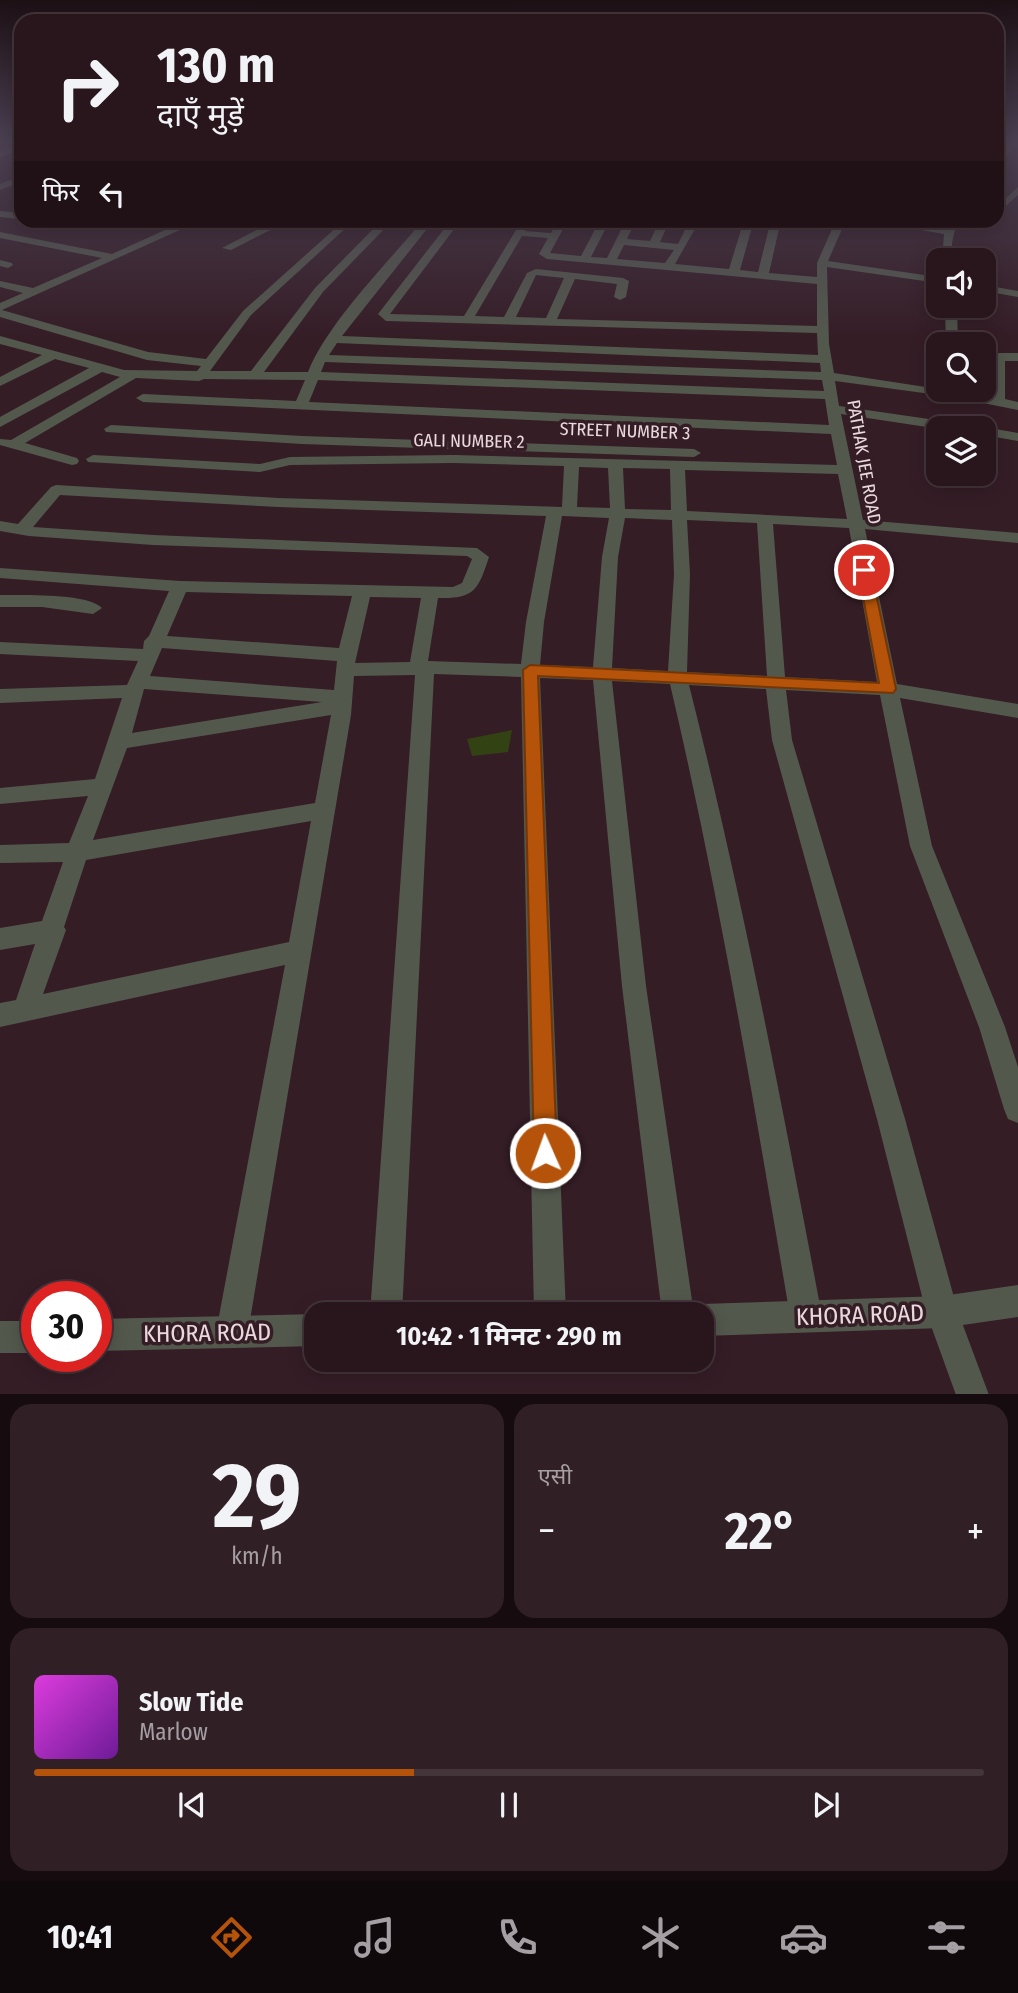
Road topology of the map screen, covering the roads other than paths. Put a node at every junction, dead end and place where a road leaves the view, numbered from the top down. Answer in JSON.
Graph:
{"nodes":[{"id":1,"x":170,"y":228,"type":"edge"},
{"id":2,"x":268,"y":228,"type":"edge"},
{"id":3,"x":341,"y":228,"type":"edge"},
{"id":4,"x":380,"y":228,"type":"edge"},
{"id":5,"x":423,"y":228,"type":"edge"},
{"id":6,"x":450,"y":228,"type":"edge"},
{"id":7,"x":521,"y":228,"type":"edge"},
{"id":8,"x":558,"y":228,"type":"edge"},
{"id":9,"x":601,"y":228,"type":"edge"},
{"id":10,"x":627,"y":228,"type":"edge"},
{"id":11,"x":661,"y":228,"type":"edge"},
{"id":12,"x":691,"y":228,"type":"edge"},
{"id":13,"x":747,"y":228,"type":"edge"},
{"id":14,"x":774,"y":228,"type":"edge"},
{"id":15,"x":837,"y":228,"type":"edge"},
{"id":16,"x":926,"y":228,"type":"edge"},
{"id":17,"x":950,"y":228,"type":"edge"},
{"id":18,"x":177,"y":229,"type":"joint"},
{"id":19,"x":949,"y":232,"type":"junction"},
{"id":20,"x":518,"y":233,"type":"junction"},
{"id":21,"x":0,"y":235,"type":"edge"},
{"id":22,"x":554,"y":236,"type":"junction"},
{"id":23,"x":621,"y":242,"type":"junction"},
{"id":24,"x":654,"y":244,"type":"junction"},
{"id":25,"x":681,"y":247,"type":"junction"},
{"id":26,"x":227,"y":248,"type":"dead end"},
{"id":27,"x":948,"y":248,"type":"edge"},
{"id":28,"x":114,"y":257,"type":"junction"},
{"id":29,"x":585,"y":259,"type":"junction"},
{"id":30,"x":611,"y":261,"type":"junction"},
{"id":31,"x":822,"y":263,"type":"junction"},
{"id":32,"x":669,"y":266,"type":"junction"},
{"id":33,"x":734,"y":272,"type":"junction"},
{"id":34,"x":571,"y":275,"type":"junction"},
{"id":35,"x":763,"y":275,"type":"junction"},
{"id":36,"x":926,"y":278,"type":"edge"},
{"id":37,"x":822,"y":281,"type":"junction"},
{"id":38,"x":0,"y":284,"type":"edge"},
{"id":39,"x":996,"y":290,"type":"edge"},
{"id":40,"x":34,"y":292,"type":"junction"},
{"id":41,"x":1018,"y":295,"type":"edge"},
{"id":42,"x":620,"y":297,"type":"dead end"},
{"id":43,"x":0,"y":307,"type":"edge"},
{"id":44,"x":0,"y":313,"type":"edge"},
{"id":45,"x":468,"y":320,"type":"junction"},
{"id":46,"x":508,"y":321,"type":"junction"},
{"id":47,"x":550,"y":322,"type":"junction"},
{"id":48,"x":823,"y":330,"type":"junction"},
{"id":49,"x":333,"y":339,"type":"junction"},
{"id":50,"x":4,"y":344,"type":"edge"},
{"id":51,"x":53,"y":355,"type":"junction"},
{"id":52,"x":1018,"y":357,"type":"edge"},
{"id":53,"x":320,"y":358,"type":"junction"},
{"id":54,"x":826,"y":359,"type":"junction"},
{"id":55,"x":208,"y":363,"type":"junction"},
{"id":56,"x":99,"y":368,"type":"junction"},
{"id":57,"x":134,"y":374,"type":"junction"},
{"id":58,"x":254,"y":376,"type":"junction"},
{"id":59,"x":313,"y":376,"type":"junction"},
{"id":60,"x":829,"y":376,"type":"junction"},
{"id":61,"x":198,"y":377,"type":"junction"},
{"id":62,"x":0,"y":382,"type":"edge"},
{"id":63,"x":926,"y":389,"type":"edge"},
{"id":64,"x":143,"y":398,"type":"dead end"},
{"id":65,"x":833,"y":402,"type":"junction"},
{"id":66,"x":998,"y":402,"type":"joint"},
{"id":67,"x":302,"y":406,"type":"junction"},
{"id":68,"x":1018,"y":406,"type":"edge"},
{"id":69,"x":926,"y":420,"type":"edge"},
{"id":70,"x":0,"y":423,"type":"edge"},
{"id":71,"x":111,"y":429,"type":"dead end"},
{"id":72,"x":838,"y":430,"type":"junction"},
{"id":73,"x":996,"y":433,"type":"edge"},
{"id":74,"x":1018,"y":437,"type":"edge"},
{"id":75,"x":6,"y":443,"type":"edge"},
{"id":76,"x":93,"y":459,"type":"dead end"},
{"id":77,"x":72,"y":461,"type":"dead end"},
{"id":78,"x":572,"y":463,"type":"junction"},
{"id":79,"x":615,"y":464,"type":"junction"},
{"id":80,"x":845,"y":464,"type":"junction"},
{"id":81,"x":677,"y":466,"type":"junction"},
{"id":82,"x":562,"y":511,"type":"junction"},
{"id":83,"x":618,"y":513,"type":"junction"},
{"id":84,"x":681,"y":516,"type":"junction"},
{"id":85,"x":765,"y":520,"type":"junction"},
{"id":86,"x":855,"y":524,"type":"junction"},
{"id":87,"x":0,"y":526,"type":"edge"},
{"id":88,"x":22,"y":530,"type":"junction"},
{"id":89,"x":1018,"y":538,"type":"edge"},
{"id":90,"x":0,"y":573,"type":"edge"},
{"id":91,"x":180,"y":586,"type":"junction"},
{"id":92,"x":362,"y":592,"type":"junction"},
{"id":93,"x":430,"y":593,"type":"junction"},
{"id":94,"x":0,"y":601,"type":"edge"},
{"id":95,"x":93,"y":608,"type":"dead end"},
{"id":96,"x":0,"y":648,"type":"edge"},
{"id":97,"x":151,"y":648,"type":"junction"},
{"id":98,"x":347,"y":662,"type":"junction"},
{"id":99,"x":421,"y":668,"type":"junction"},
{"id":100,"x":530,"y":670,"type":"junction"},
{"id":101,"x":602,"y":673,"type":"junction"},
{"id":102,"x":677,"y":677,"type":"junction"},
{"id":103,"x":776,"y":682,"type":"junction"},
{"id":104,"x":135,"y":686,"type":"junction"},
{"id":105,"x":888,"y":689,"type":"junction"},
{"id":106,"x":0,"y":696,"type":"edge"},
{"id":107,"x":342,"y":702,"type":"junction"},
{"id":108,"x":1018,"y":711,"type":"edge"},
{"id":109,"x":119,"y":743,"type":"junction"},
{"id":110,"x":104,"y":786,"type":"junction"},
{"id":111,"x":0,"y":796,"type":"edge"},
{"id":112,"x":324,"y":810,"type":"junction"},
{"id":113,"x":78,"y":852,"type":"junction"},
{"id":114,"x":0,"y":854,"type":"edge"},
{"id":115,"x":54,"y":930,"type":"junction"},
{"id":116,"x":0,"y":939,"type":"edge"},
{"id":117,"x":299,"y":951,"type":"junction"},
{"id":118,"x":26,"y":1008,"type":"junction"},
{"id":119,"x":0,"y":1015,"type":"edge"},
{"id":120,"x":1018,"y":1109,"type":"edge"},
{"id":121,"x":1018,"y":1301,"type":"edge"},
{"id":122,"x":387,"y":1302,"type":"edge"},
{"id":123,"x":550,"y":1302,"type":"edge"},
{"id":124,"x":676,"y":1302,"type":"edge"},
{"id":125,"x":942,"y":1312,"type":"junction"},
{"id":126,"x":806,"y":1316,"type":"junction"},
{"id":127,"x":714,"y":1320,"type":"edge"},
{"id":128,"x":304,"y":1330,"type":"edge"},
{"id":129,"x":232,"y":1332,"type":"junction"},
{"id":130,"x":112,"y":1335,"type":"edge"},
{"id":131,"x":0,"y":1337,"type":"edge"},
{"id":132,"x":21,"y":1337,"type":"edge"},
{"id":133,"x":973,"y":1394,"type":"edge"}],
"edges":[{"from":1,"to":18,"type":"street"},
{"from":2,"to":26,"type":"street"},
{"from":3,"to":55,"type":"street"},
{"from":4,"to":58,"type":"street"},
{"from":5,"to":49,"type":"street"},
{"from":6,"to":45,"type":"street"},
{"from":7,"to":20,"type":"street"},
{"from":8,"to":22,"type":"street"},
{"from":9,"to":29,"type":"street"},
{"from":10,"to":23,"type":"street"},
{"from":11,"to":24,"type":"street"},
{"from":12,"to":25,"type":"street"},
{"from":13,"to":33,"type":"street"},
{"from":14,"to":35,"type":"street"},
{"from":15,"to":31,"type":"street"},
{"from":16,"to":19,"type":"street"},
{"from":17,"to":19,"type":"street"},
{"from":18,"to":28,"type":"street"},
{"from":19,"to":27,"type":"street"},
{"from":20,"to":22,"type":"street"},
{"from":20,"to":45,"type":"street"},
{"from":21,"to":28,"type":"street"},
{"from":22,"to":29,"type":"street"},
{"from":23,"to":24,"type":"street"},
{"from":23,"to":30,"type":"street"},
{"from":24,"to":25,"type":"street"},
{"from":25,"to":32,"type":"street"},
{"from":28,"to":40,"type":"street"},
{"from":29,"to":30,"type":"street"},
{"from":30,"to":32,"type":"street"},
{"from":31,"to":36,"type":"street"},
{"from":31,"to":37,"type":"street","name":"PATHAK JEE ROAD"},
{"from":32,"to":33,"type":"street"},
{"from":33,"to":35,"type":"street"},
{"from":34,"to":42,"type":"street"},
{"from":34,"to":46,"type":"street"},
{"from":34,"to":47,"type":"street"},
{"from":35,"to":37,"type":"street"},
{"from":37,"to":48,"type":"street","name":"PATHAK JEE ROAD"},
{"from":38,"to":40,"type":"street"},
{"from":39,"to":41,"type":"street"},
{"from":40,"to":43,"type":"street"},
{"from":44,"to":55,"type":"street"},
{"from":45,"to":46,"type":"street"},
{"from":46,"to":47,"type":"street"},
{"from":47,"to":48,"type":"street"},
{"from":48,"to":54,"type":"street","name":"PATHAK JEE ROAD"},
{"from":49,"to":53,"type":"street"},
{"from":49,"to":54,"type":"street"},
{"from":50,"to":51,"type":"street"},
{"from":51,"to":56,"type":"street"},
{"from":51,"to":62,"type":"street"},
{"from":52,"to":66,"type":"street"},
{"from":53,"to":59,"type":"street"},
{"from":53,"to":60,"type":"street"},
{"from":54,"to":60,"type":"street","name":"PATHAK JEE ROAD"},
{"from":55,"to":61,"type":"street"},
{"from":56,"to":57,"type":"street"},
{"from":56,"to":70,"type":"street"},
{"from":57,"to":61,"type":"street"},
{"from":57,"to":75,"type":"street"},
{"from":58,"to":59,"type":"street"},
{"from":58,"to":61,"type":"street"},
{"from":59,"to":65,"type":"street"},
{"from":59,"to":67,"type":"street"},
{"from":60,"to":63,"type":"street"},
{"from":60,"to":65,"type":"street","name":"PATHAK JEE ROAD"},
{"from":64,"to":67,"type":"street"},
{"from":65,"to":69,"type":"street"},
{"from":65,"to":72,"type":"street","name":"PATHAK JEE ROAD"},
{"from":66,"to":68,"type":"street"},
{"from":67,"to":72,"type":"street"},
{"from":71,"to":80,"type":"street","name":"STREET NUMBER 3"},
{"from":72,"to":80,"type":"street","name":"PATHAK JEE ROAD"},
{"from":73,"to":74,"type":"street"},
{"from":75,"to":77,"type":"street"},
{"from":76,"to":78,"type":"street","name":"GALI NUMBER 2"},
{"from":78,"to":79,"type":"street","name":"GALI NUMBER 2"},
{"from":78,"to":82,"type":"street"},
{"from":79,"to":81,"type":"street","name":"GALI NUMBER 2"},
{"from":79,"to":83,"type":"street"},
{"from":80,"to":81,"type":"street","name":"GALI NUMBER 2"},
{"from":80,"to":86,"type":"street","name":"PATHAK JEE ROAD"},
{"from":81,"to":84,"type":"street"},
{"from":82,"to":83,"type":"street"},
{"from":82,"to":88,"type":"street"},
{"from":82,"to":100,"type":"street"},
{"from":83,"to":84,"type":"street"},
{"from":83,"to":101,"type":"street"},
{"from":84,"to":85,"type":"street"},
{"from":84,"to":102,"type":"street"},
{"from":85,"to":86,"type":"street"},
{"from":85,"to":103,"type":"street"},
{"from":86,"to":89,"type":"street"},
{"from":86,"to":105,"type":"street","name":"PATHAK JEE ROAD"},
{"from":87,"to":88,"type":"street"},
{"from":88,"to":93,"type":"street"},
{"from":90,"to":91,"type":"street"},
{"from":91,"to":92,"type":"street"},
{"from":91,"to":97,"type":"street"},
{"from":92,"to":93,"type":"street"},
{"from":92,"to":98,"type":"street"},
{"from":93,"to":99,"type":"street"},
{"from":94,"to":95,"type":"street"},
{"from":96,"to":97,"type":"street"},
{"from":97,"to":98,"type":"street"},
{"from":97,"to":104,"type":"street"},
{"from":98,"to":99,"type":"street"},
{"from":98,"to":107,"type":"street"},
{"from":99,"to":100,"type":"street"},
{"from":99,"to":122,"type":"street"},
{"from":100,"to":101,"type":"street"},
{"from":100,"to":123,"type":"street"},
{"from":101,"to":102,"type":"street"},
{"from":101,"to":124,"type":"street"},
{"from":102,"to":103,"type":"street"},
{"from":102,"to":126,"type":"street"},
{"from":103,"to":105,"type":"street"},
{"from":103,"to":125,"type":"street"},
{"from":104,"to":106,"type":"street"},
{"from":104,"to":107,"type":"street"},
{"from":104,"to":109,"type":"street"},
{"from":105,"to":108,"type":"street"},
{"from":105,"to":120,"type":"street","name":"PATHAK JEE ROAD"},
{"from":107,"to":109,"type":"street"},
{"from":107,"to":112,"type":"street"},
{"from":109,"to":110,"type":"street"},
{"from":110,"to":111,"type":"street"},
{"from":110,"to":113,"type":"street"},
{"from":112,"to":113,"type":"street"},
{"from":112,"to":117,"type":"street"},
{"from":113,"to":114,"type":"street"},
{"from":113,"to":115,"type":"street"},
{"from":115,"to":116,"type":"street"},
{"from":115,"to":118,"type":"street"},
{"from":117,"to":118,"type":"street"},
{"from":117,"to":129,"type":"street"},
{"from":118,"to":119,"type":"street"},
{"from":121,"to":125,"type":"street","name":"KHORA ROAD"},
{"from":125,"to":126,"type":"street","name":"KHORA ROAD"},
{"from":125,"to":133,"type":"street"},
{"from":126,"to":127,"type":"street","name":"KHORA ROAD"},
{"from":128,"to":129,"type":"street","name":"KHORA ROAD"},
{"from":129,"to":130,"type":"street","name":"KHORA ROAD"},
{"from":131,"to":132,"type":"street"}]}
